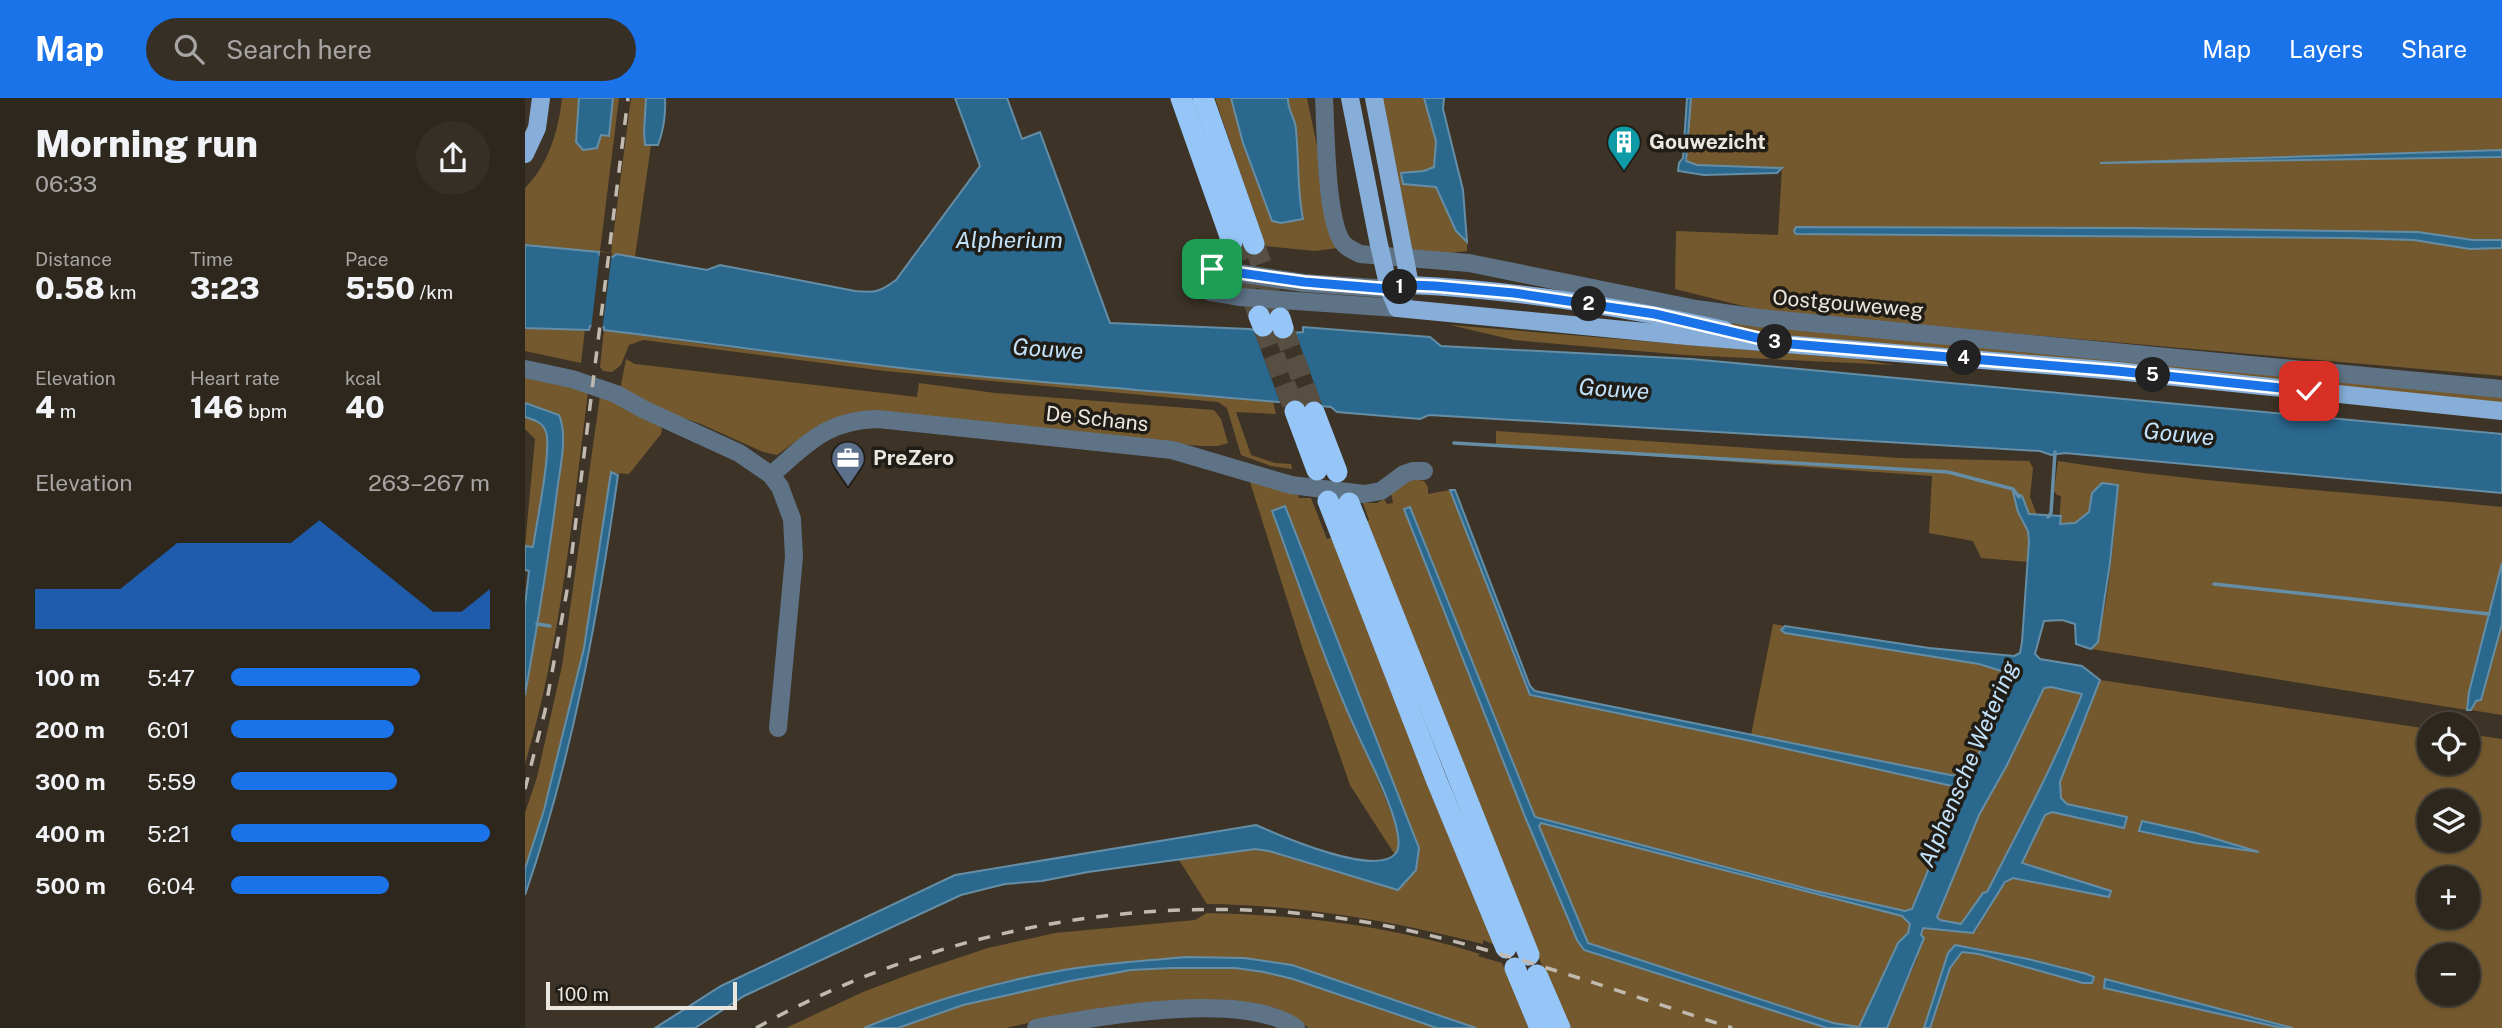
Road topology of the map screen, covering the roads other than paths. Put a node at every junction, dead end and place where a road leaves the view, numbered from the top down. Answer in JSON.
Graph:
{"nodes":[{"id":1,"x":541,"y":98,"type":"edge"},
{"id":2,"x":1181,"y":98,"type":"edge"},
{"id":3,"x":1203,"y":98,"type":"edge"},
{"id":4,"x":1324,"y":98,"type":"edge"},
{"id":5,"x":1350,"y":98,"type":"edge"},
{"id":6,"x":1374,"y":98,"type":"edge"},
{"id":7,"x":525,"y":153,"type":"edge"},
{"id":8,"x":1377,"y":250,"type":"junction"},
{"id":9,"x":1406,"y":257,"type":"junction"},
{"id":10,"x":1342,"y":284,"type":"junction"},
{"id":11,"x":1410,"y":285,"type":"junction"},
{"id":12,"x":1435,"y":286,"type":"junction"},
{"id":13,"x":1389,"y":289,"type":"junction"},
{"id":14,"x":1397,"y":308,"type":"junction"},
{"id":15,"x":1779,"y":343,"type":"junction"},
{"id":16,"x":525,"y":369,"type":"edge"},
{"id":17,"x":2502,"y":389,"type":"edge"},
{"id":18,"x":2502,"y":411,"type":"edge"},
{"id":19,"x":1305,"y":412,"type":"tunnel mouth"},
{"id":20,"x":1327,"y":471,"type":"dead end"},
{"id":21,"x":1424,"y":471,"type":"dead end"},
{"id":22,"x":771,"y":475,"type":"junction"},
{"id":23,"x":1347,"y":499,"type":"junction"},
{"id":24,"x":778,"y":728,"type":"dead end"},
{"id":25,"x":1506,"y":948,"type":"dead end"},
{"id":26,"x":1527,"y":966,"type":"junction"},
{"id":27,"x":1036,"y":1028,"type":"edge"},
{"id":28,"x":1296,"y":1028,"type":"edge"},
{"id":29,"x":1540,"y":1028,"type":"edge"},
{"id":30,"x":1560,"y":1028,"type":"edge"}],
"edges":[{"from":1,"to":7,"type":"main road"},
{"from":2,"to":3,"type":"highway"},
{"from":4,"to":8,"type":"street","name":"Oostgouweweg"},
{"from":5,"to":8,"type":"main road"},
{"from":6,"to":9,"type":"main road"},
{"from":8,"to":9,"type":"street","name":"Oostgouweweg"},
{"from":8,"to":10,"type":"street"},
{"from":8,"to":13,"type":"main road"},
{"from":9,"to":11,"type":"main road"},
{"from":9,"to":12,"type":"main road"},
{"from":9,"to":17,"type":"street","name":"Oostgouweweg"},
{"from":10,"to":13,"type":"street"},
{"from":10,"to":14,"type":"street"},
{"from":11,"to":12,"type":"main road"},
{"from":11,"to":13,"type":"street"},
{"from":11,"to":14,"type":"street"},
{"from":12,"to":15,"type":"main road"},
{"from":13,"to":14,"type":"main road"},
{"from":14,"to":15,"type":"main road"},
{"from":15,"to":18,"type":"main road"},
{"from":16,"to":22,"type":"street"},
{"from":19,"to":20,"type":"highway"},
{"from":21,"to":23,"type":"street","name":"De Schans"},
{"from":22,"to":23,"type":"street","name":"De Schans"},
{"from":22,"to":24,"type":"street"},
{"from":23,"to":25,"type":"highway"},
{"from":23,"to":26,"type":"highway"},
{"from":26,"to":29,"type":"highway"},
{"from":26,"to":30,"type":"highway"},
{"from":27,"to":28,"type":"street"}]}
